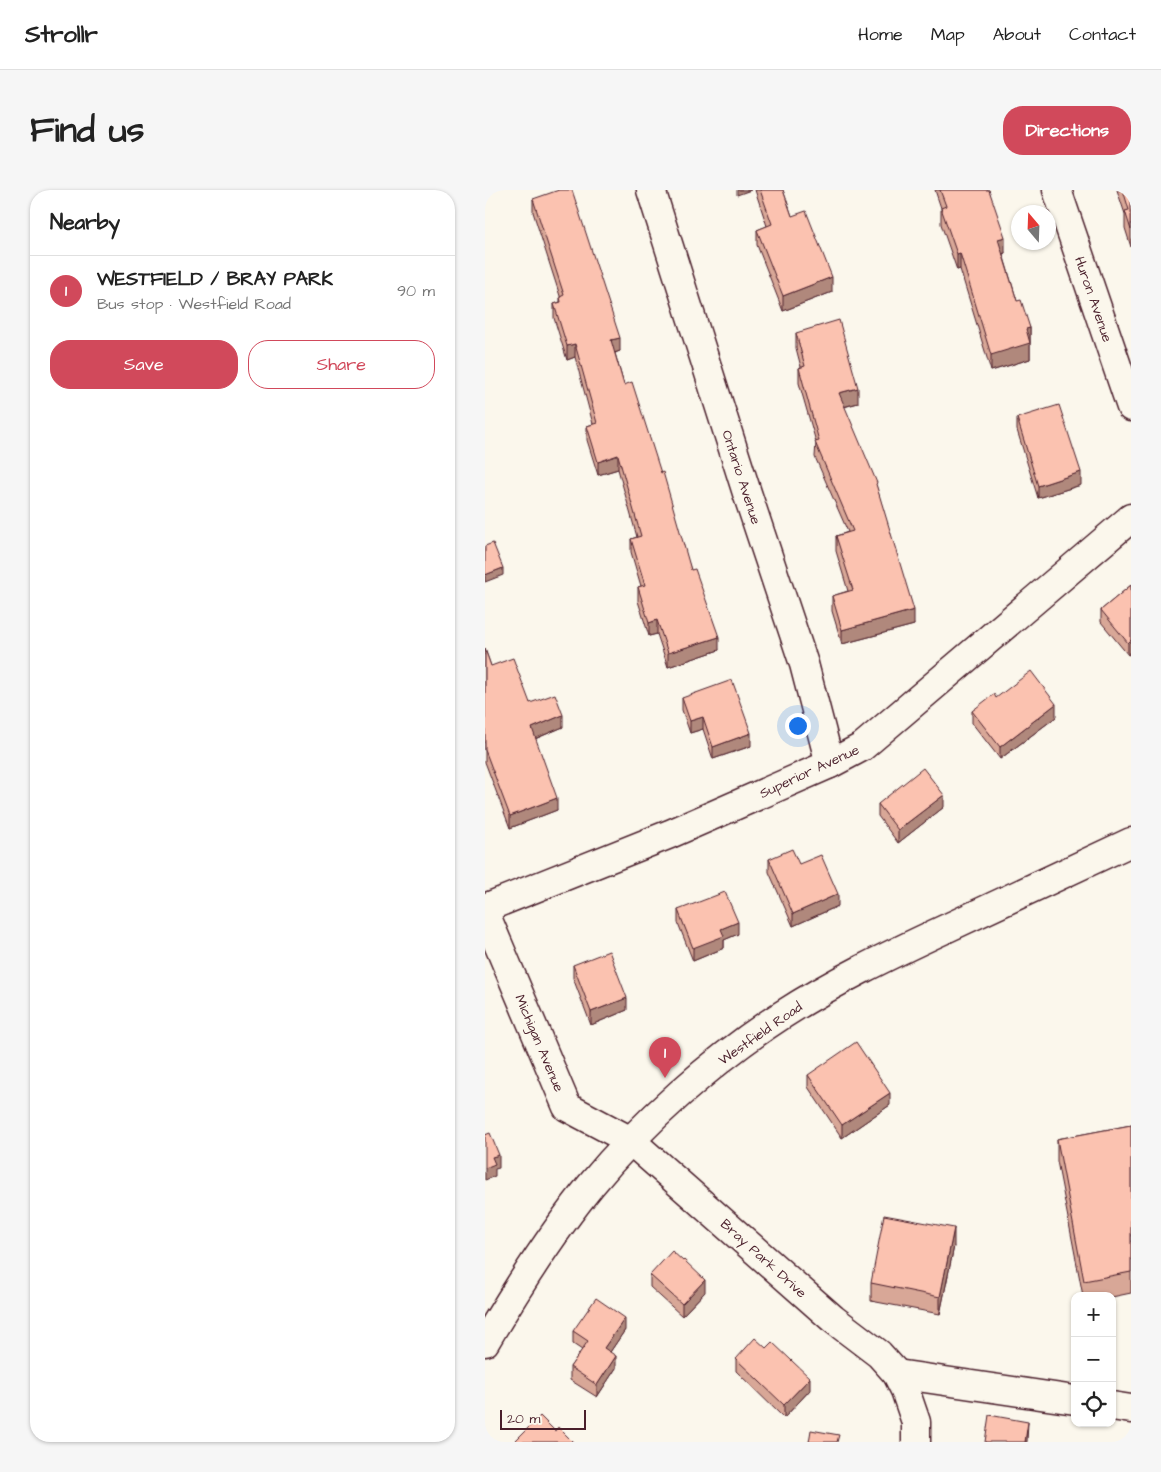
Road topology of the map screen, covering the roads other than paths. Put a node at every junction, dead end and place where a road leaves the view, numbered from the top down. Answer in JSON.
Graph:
{"nodes":[{"id":1,"x":651,"y":190,"type":"edge"},
{"id":2,"x":1057,"y":190,"type":"edge"},
{"id":3,"x":1131,"y":407,"type":"edge"},
{"id":4,"x":1131,"y":518,"type":"edge"},
{"id":5,"x":830,"y":764,"type":"junction"},
{"id":6,"x":1131,"y":842,"type":"edge"},
{"id":7,"x":485,"y":908,"type":"edge"},
{"id":8,"x":485,"y":913,"type":"edge"},
{"id":9,"x":631,"y":1141,"type":"junction"},
{"id":10,"x":485,"y":1342,"type":"edge"},
{"id":11,"x":897,"y":1374,"type":"junction"},
{"id":12,"x":1071,"y":1399,"type":"edge"},
{"id":13,"x":1116,"y":1407,"type":"edge"},
{"id":14,"x":1131,"y":1409,"type":"edge"},
{"id":15,"x":916,"y":1442,"type":"edge"}],
"edges":[{"from":1,"to":5,"type":"street","name":"Ontario Avenue"},
{"from":2,"to":3,"type":"street","name":"Huron Avenue"},
{"from":4,"to":5,"type":"street","name":"Superior Avenue"},
{"from":5,"to":7,"type":"street","name":"Superior Avenue"},
{"from":6,"to":9,"type":"street","name":"Westfield Road"},
{"from":8,"to":9,"type":"street","name":"Michigan Avenue"},
{"from":9,"to":10,"type":"street","name":"Westfield Road"},
{"from":9,"to":11,"type":"street","name":"Bray Park Drive"},
{"from":11,"to":12,"type":"street"},
{"from":11,"to":15,"type":"street","name":"Bray Park Drive"},
{"from":13,"to":14,"type":"street"}]}
